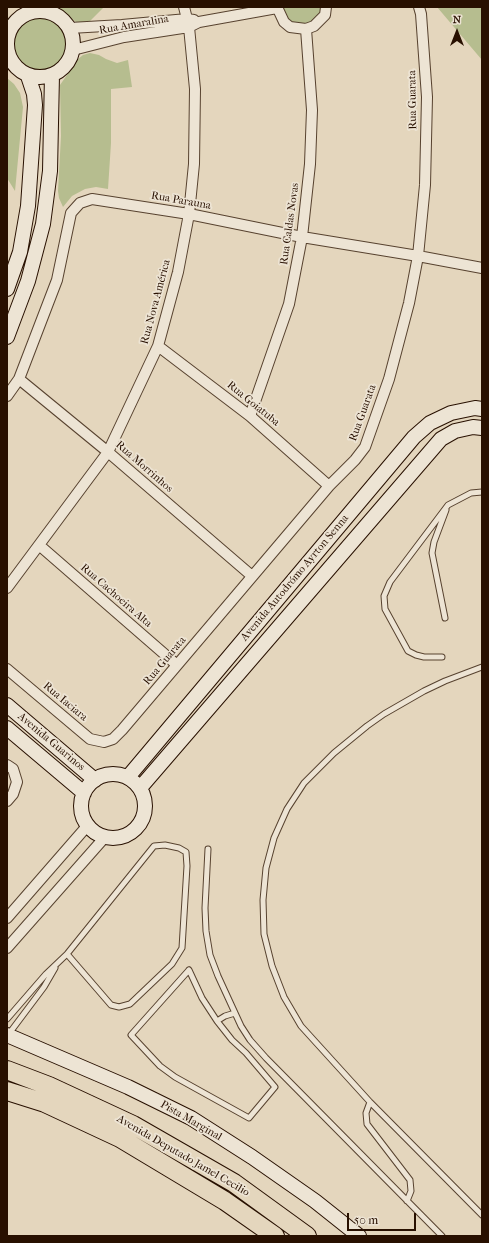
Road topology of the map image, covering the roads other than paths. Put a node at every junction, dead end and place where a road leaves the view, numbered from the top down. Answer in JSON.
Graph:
{"nodes":[{"id":1,"x":184,"y":7,"type":"edge"},
{"id":2,"x":277,"y":7,"type":"edge"},
{"id":3,"x":326,"y":7,"type":"edge"},
{"id":4,"x":419,"y":7,"type":"edge"},
{"id":5,"x":44,"y":9,"type":"edge"},
{"id":6,"x":23,"y":11,"type":"edge"},
{"id":7,"x":188,"y":23,"type":"junction"},
{"id":8,"x":70,"y":28,"type":"junction"},
{"id":9,"x":306,"y":29,"type":"junction"},
{"id":10,"x":8,"y":31,"type":"edge"},
{"id":11,"x":73,"y":50,"type":"junction"},
{"id":12,"x":10,"y":62,"type":"edge"},
{"id":13,"x":52,"y":75,"type":"junction"},
{"id":14,"x":28,"y":76,"type":"junction"},
{"id":15,"x":189,"y":214,"type":"junction"},
{"id":16,"x":302,"y":237,"type":"junction"},
{"id":17,"x":418,"y":256,"type":"junction"},
{"id":18,"x":482,"y":268,"type":"edge"},
{"id":19,"x":7,"y":289,"type":"edge"},
{"id":20,"x":7,"y":337,"type":"edge"},
{"id":21,"x":158,"y":346,"type":"junction"},
{"id":22,"x":19,"y":379,"type":"junction"},
{"id":23,"x":7,"y":396,"type":"edge"},
{"id":24,"x":482,"y":409,"type":"edge"},
{"id":25,"x":250,"y":416,"type":"junction"},
{"id":26,"x":482,"y":428,"type":"edge"},
{"id":27,"x":108,"y":452,"type":"junction"},
{"id":28,"x":329,"y":486,"type":"junction"},
{"id":29,"x":482,"y":492,"type":"edge"},
{"id":30,"x":448,"y":505,"type":"junction"},
{"id":31,"x":39,"y":544,"type":"junction"},
{"id":32,"x":252,"y":576,"type":"junction"},
{"id":33,"x":7,"y":588,"type":"edge"},
{"id":34,"x":445,"y":618,"type":"dead end"},
{"id":35,"x":442,"y":657,"type":"dead end"},
{"id":36,"x":177,"y":665,"type":"junction"},
{"id":37,"x":482,"y":667,"type":"edge"},
{"id":38,"x":7,"y":669,"type":"edge"},
{"id":39,"x":7,"y":705,"type":"edge"},
{"id":40,"x":7,"y":728,"type":"edge"},
{"id":41,"x":113,"y":739,"type":"joint"},
{"id":42,"x":7,"y":765,"type":"edge"},
{"id":43,"x":128,"y":777,"type":"junction"},
{"id":44,"x":95,"y":780,"type":"junction"},
{"id":45,"x":140,"y":788,"type":"junction"},
{"id":46,"x":84,"y":793,"type":"junction"},
{"id":47,"x":7,"y":801,"type":"edge"},
{"id":48,"x":88,"y":825,"type":"junction"},
{"id":49,"x":105,"y":837,"type":"junction"},
{"id":50,"x":208,"y":849,"type":"dead end"},
{"id":51,"x":7,"y":918,"type":"edge"},
{"id":52,"x":7,"y":948,"type":"edge"},
{"id":53,"x":67,"y":954,"type":"junction"},
{"id":54,"x":56,"y":967,"type":"junction"},
{"id":55,"x":26,"y":996,"type":"junction"},
{"id":56,"x":35,"y":1001,"type":"junction"},
{"id":57,"x":235,"y":1013,"type":"junction"},
{"id":58,"x":7,"y":1019,"type":"edge"},
{"id":59,"x":217,"y":1022,"type":"junction"},
{"id":60,"x":7,"y":1035,"type":"edge"},
{"id":61,"x":7,"y":1070,"type":"edge"},
{"id":62,"x":7,"y":1091,"type":"edge"},
{"id":63,"x":370,"y":1102,"type":"junction"},
{"id":64,"x":407,"y":1201,"type":"junction"},
{"id":65,"x":482,"y":1215,"type":"edge"},
{"id":66,"x":440,"y":1235,"type":"edge"},
{"id":67,"x":275,"y":1236,"type":"edge"},
{"id":68,"x":307,"y":1236,"type":"edge"},
{"id":69,"x":359,"y":1236,"type":"edge"}],
"edges":[{"from":1,"to":7,"type":"street","name":"Rua Nova América"},
{"from":2,"to":7,"type":"street","name":"Rua Amaralina"},
{"from":2,"to":9,"type":"street"},
{"from":3,"to":9,"type":"street"},
{"from":4,"to":17,"type":"street","name":"Rua Guarata"},
{"from":5,"to":6,"type":"street"},
{"from":5,"to":8,"type":"street"},
{"from":6,"to":10,"type":"street"},
{"from":7,"to":8,"type":"street","name":"Rua Amaralina"},
{"from":7,"to":11,"type":"street","name":"Rua Amaralina"},
{"from":7,"to":15,"type":"street","name":"Rua Nova América"},
{"from":8,"to":11,"type":"street"},
{"from":9,"to":16,"type":"street","name":"Rua Caldas Novas"},
{"from":10,"to":12,"type":"street"},
{"from":11,"to":13,"type":"street"},
{"from":12,"to":14,"type":"street"},
{"from":13,"to":14,"type":"street"},
{"from":13,"to":20,"type":"street"},
{"from":14,"to":19,"type":"street"},
{"from":15,"to":16,"type":"street","name":"Rua Parauna"},
{"from":15,"to":21,"type":"street","name":"Rua Nova América"},
{"from":15,"to":22,"type":"street","name":"Rua Parauna"},
{"from":16,"to":17,"type":"street","name":"Rua Parauna"},
{"from":16,"to":25,"type":"street","name":"Rua Caldas Novas"},
{"from":17,"to":18,"type":"street","name":"Rua Parauna"},
{"from":17,"to":28,"type":"street","name":"Rua Guarata"},
{"from":21,"to":25,"type":"street","name":"Rua Goiatuba"},
{"from":21,"to":27,"type":"street","name":"Rua Nova América"},
{"from":22,"to":23,"type":"street","name":"Rua Parauna"},
{"from":22,"to":27,"type":"street","name":"Rua Morrinhos"},
{"from":24,"to":43,"type":"street","name":"Avenida Autodrómo Ayrton Senna"},
{"from":25,"to":28,"type":"street","name":"Rua Goiatuba"},
{"from":26,"to":45,"type":"street","name":"Avenida Autodrómo Ayrton Senna"},
{"from":27,"to":31,"type":"street","name":"Rua Nova América"},
{"from":27,"to":32,"type":"street","name":"Rua Morrinhos"},
{"from":28,"to":32,"type":"street","name":"Rua Guarata"},
{"from":29,"to":30,"type":"lane"},
{"from":30,"to":34,"type":"lane"},
{"from":30,"to":35,"type":"lane"},
{"from":31,"to":33,"type":"street","name":"Rua Nova América"},
{"from":31,"to":36,"type":"street","name":"Rua Cachoeira Alta"},
{"from":32,"to":36,"type":"street","name":"Rua Guarata"},
{"from":36,"to":41,"type":"street","name":"Rua Guarata"},
{"from":37,"to":63,"type":"lane"},
{"from":38,"to":41,"type":"street","name":"Rua Iaciara"},
{"from":39,"to":44,"type":"street","name":"Avenida Guarinos"},
{"from":40,"to":46,"type":"street","name":"Avenida Guarinos"},
{"from":42,"to":47,"type":"street"},
{"from":43,"to":44,"type":"street"},
{"from":43,"to":45,"type":"street"},
{"from":44,"to":46,"type":"street"},
{"from":45,"to":49,"type":"street"},
{"from":46,"to":48,"type":"street"},
{"from":48,"to":49,"type":"street"},
{"from":48,"to":51,"type":"street"},
{"from":49,"to":52,"type":"street"},
{"from":50,"to":57,"type":"lane"},
{"from":53,"to":53,"type":"lane"},
{"from":53,"to":54,"type":"lane"},
{"from":54,"to":55,"type":"lane"},
{"from":54,"to":56,"type":"lane"},
{"from":55,"to":56,"type":"lane"},
{"from":55,"to":58,"type":"lane"},
{"from":56,"to":60,"type":"lane"},
{"from":57,"to":59,"type":"lane"},
{"from":57,"to":64,"type":"lane"},
{"from":59,"to":59,"type":"lane"},
{"from":60,"to":69,"type":"street","name":"Pista Marginal"},
{"from":61,"to":68,"type":"highway","name":"Avenida Deputado Jamel Cecilio"},
{"from":62,"to":67,"type":"highway","name":"Avenida Deputado Jamel Cecilio"},
{"from":63,"to":64,"type":"lane"},
{"from":63,"to":65,"type":"lane"},
{"from":64,"to":66,"type":"lane"}]}
